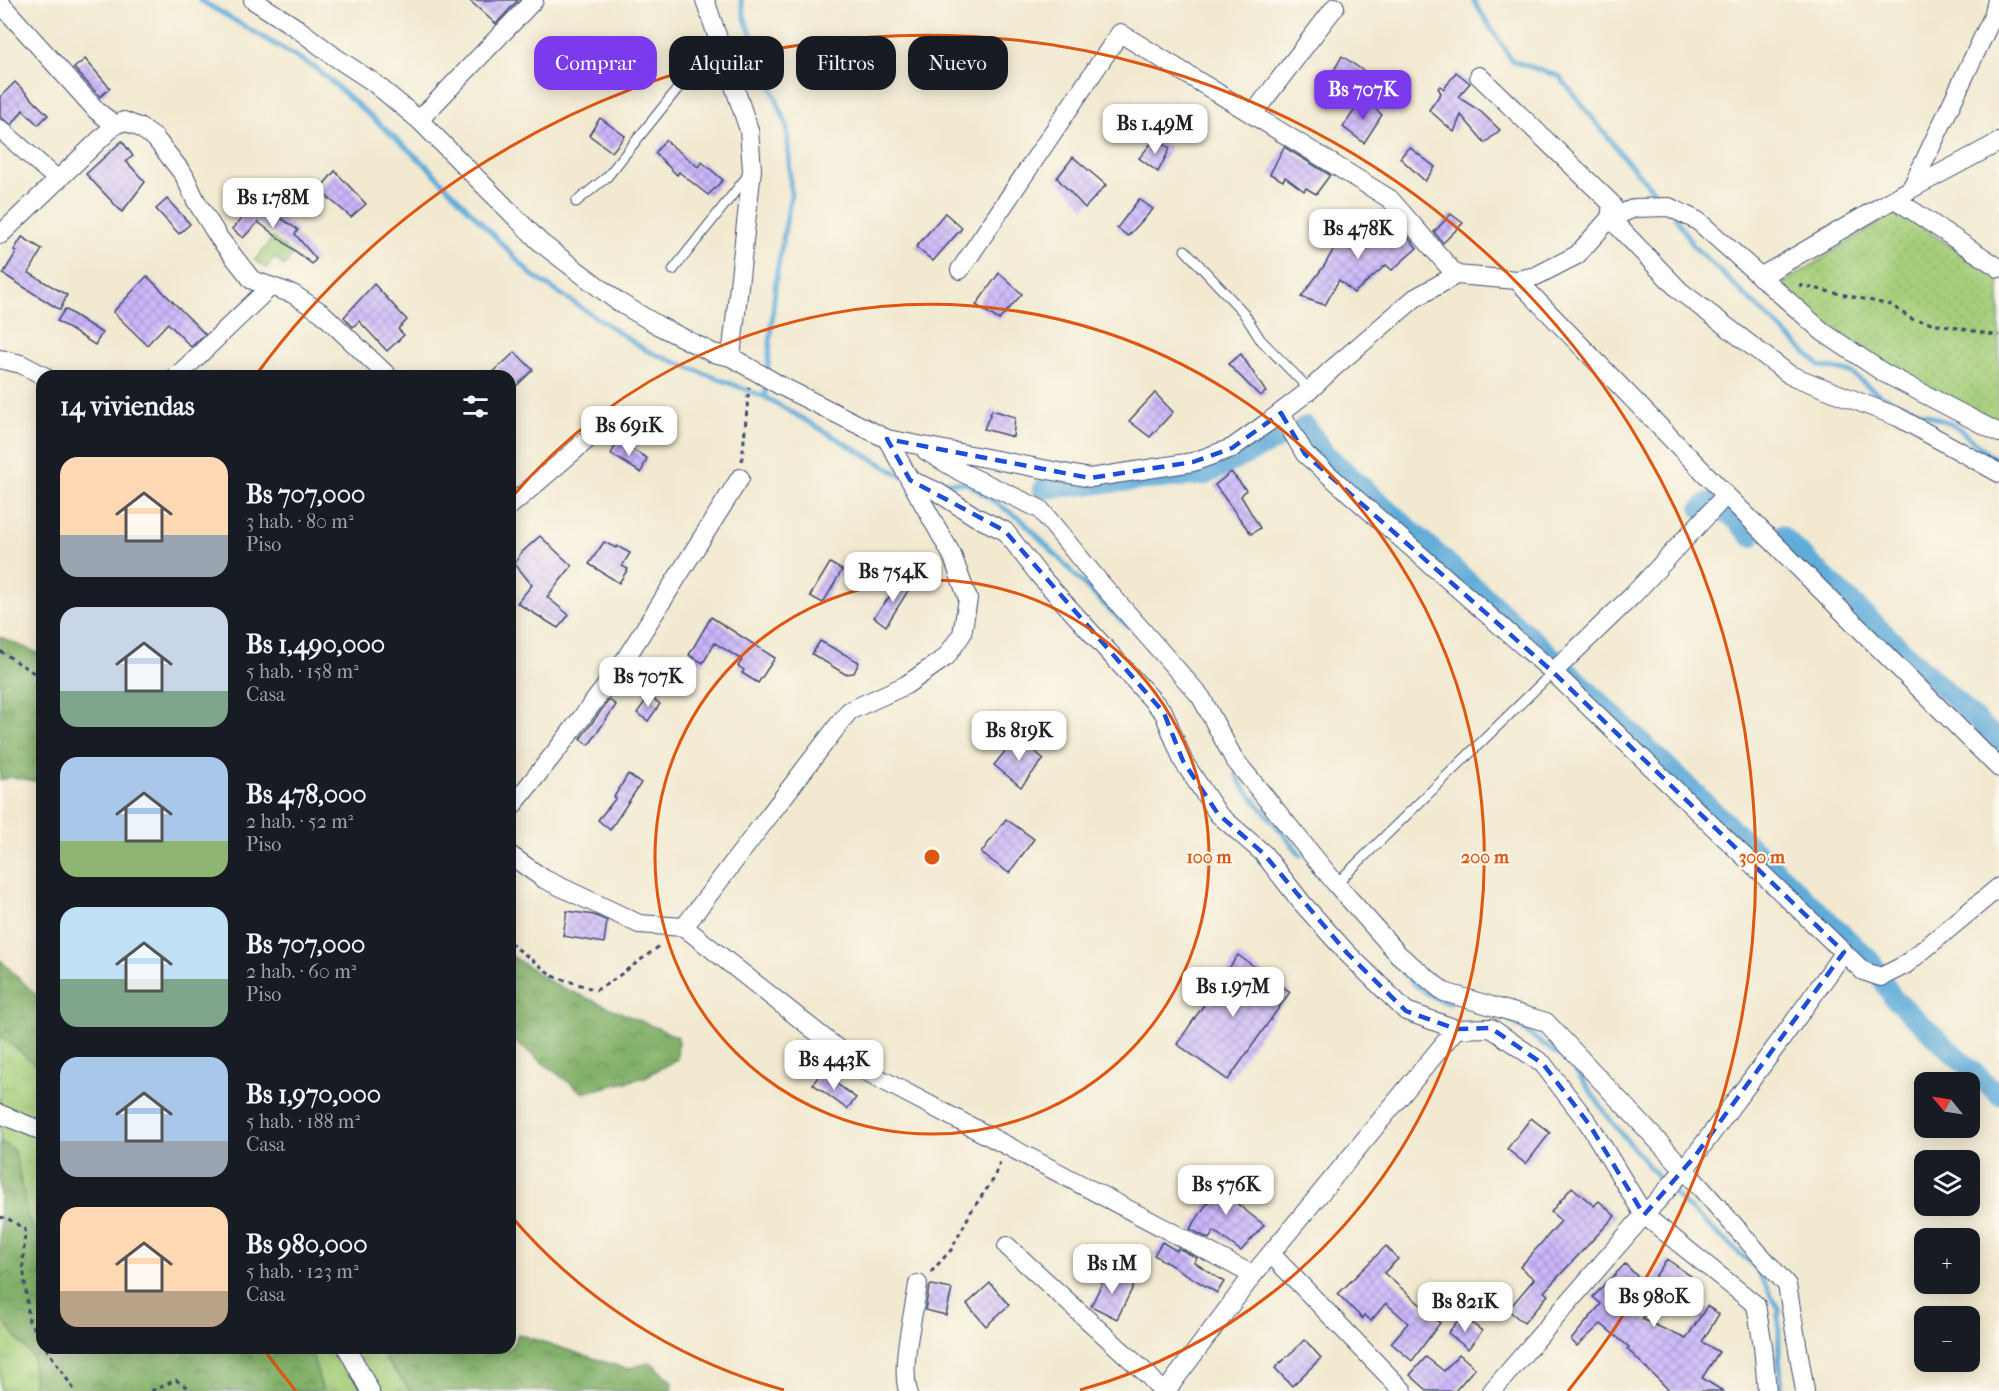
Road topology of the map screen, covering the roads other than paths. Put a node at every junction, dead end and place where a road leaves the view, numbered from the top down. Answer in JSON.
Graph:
{"nodes":[{"id":1,"x":253,"y":0,"type":"edge"},
{"id":2,"x":534,"y":0,"type":"edge"},
{"id":3,"x":705,"y":0,"type":"edge"},
{"id":4,"x":1997,"y":0,"type":"edge"},
{"id":5,"x":0,"y":3,"type":"edge"},
{"id":6,"x":1335,"y":7,"type":"dead end"},
{"id":7,"x":717,"y":36,"type":"edge"},
{"id":8,"x":1479,"y":76,"type":"dead end"},
{"id":9,"x":677,"y":90,"type":"edge"},
{"id":10,"x":735,"y":90,"type":"edge"},
{"id":11,"x":1253,"y":114,"type":"junction"},
{"id":12,"x":419,"y":120,"type":"junction"},
{"id":13,"x":115,"y":125,"type":"junction"},
{"id":14,"x":0,"y":129,"type":"edge"},
{"id":15,"x":1999,"y":142,"type":"edge"},
{"id":16,"x":752,"y":170,"type":"junction"},
{"id":17,"x":58,"y":180,"type":"junction"},
{"id":18,"x":1911,"y":189,"type":"junction"},
{"id":19,"x":1895,"y":199,"type":"junction"},
{"id":20,"x":576,"y":202,"type":"dead end"},
{"id":21,"x":1610,"y":218,"type":"junction"},
{"id":22,"x":1,"y":233,"type":"edge"},
{"id":23,"x":1185,"y":250,"type":"dead end"},
{"id":24,"x":1999,"y":268,"type":"edge"},
{"id":25,"x":672,"y":270,"type":"dead end"},
{"id":26,"x":960,"y":270,"type":"dead end"},
{"id":27,"x":1456,"y":275,"type":"junction"},
{"id":28,"x":1761,"y":277,"type":"junction"},
{"id":29,"x":1517,"y":280,"type":"junction"},
{"id":30,"x":270,"y":287,"type":"junction"},
{"id":31,"x":730,"y":357,"type":"junction"},
{"id":32,"x":0,"y":359,"type":"edge"},
{"id":33,"x":183,"y":370,"type":"edge"},
{"id":34,"x":382,"y":370,"type":"edge"},
{"id":35,"x":36,"y":372,"type":"edge"},
{"id":36,"x":1310,"y":390,"type":"junction"},
{"id":37,"x":1281,"y":413,"type":"junction"},
{"id":38,"x":603,"y":426,"type":"dead end"},
{"id":39,"x":1999,"y":433,"type":"edge"},
{"id":40,"x":887,"y":439,"type":"junction"},
{"id":41,"x":914,"y":444,"type":"junction"},
{"id":42,"x":1999,"y":474,"type":"edge"},
{"id":43,"x":740,"y":478,"type":"road end"},
{"id":44,"x":910,"y":480,"type":"junction"},
{"id":45,"x":1726,"y":495,"type":"junction"},
{"id":46,"x":516,"y":497,"type":"edge"},
{"id":47,"x":1553,"y":672,"type":"junction"},
{"id":48,"x":1999,"y":768,"type":"edge"},
{"id":49,"x":516,"y":801,"type":"edge"},
{"id":50,"x":516,"y":859,"type":"edge"},
{"id":51,"x":1336,"y":884,"type":"junction"},
{"id":52,"x":1999,"y":887,"type":"edge"},
{"id":53,"x":684,"y":927,"type":"junction"},
{"id":54,"x":1844,"y":952,"type":"junction"},
{"id":55,"x":1456,"y":1029,"type":"junction"},
{"id":56,"x":0,"y":1113,"type":"edge"},
{"id":57,"x":36,"y":1128,"type":"edge"},
{"id":58,"x":1681,"y":1174,"type":"junction"},
{"id":59,"x":1644,"y":1215,"type":"junction"},
{"id":60,"x":1007,"y":1246,"type":"dead end"},
{"id":61,"x":1271,"y":1254,"type":"junction"},
{"id":62,"x":1253,"y":1275,"type":"junction"},
{"id":63,"x":918,"y":1284,"type":"road end"},
{"id":64,"x":350,"y":1354,"type":"edge"},
{"id":65,"x":370,"y":1391,"type":"edge"},
{"id":66,"x":908,"y":1391,"type":"edge"},
{"id":67,"x":1164,"y":1391,"type":"edge"},
{"id":68,"x":1403,"y":1391,"type":"edge"},
{"id":69,"x":1492,"y":1391,"type":"edge"},
{"id":70,"x":1767,"y":1391,"type":"edge"},
{"id":71,"x":1805,"y":1391,"type":"edge"}],
"edges":[{"from":1,"to":12,"type":"street"},
{"from":2,"to":12,"type":"street"},
{"from":3,"to":7,"type":"street"},
{"from":4,"to":18,"type":"street"},
{"from":5,"to":13,"type":"street"},
{"from":6,"to":11,"type":"street"},
{"from":8,"to":21,"type":"street"},
{"from":9,"to":20,"type":"lane"},
{"from":10,"to":16,"type":"street"},
{"from":11,"to":26,"type":"street"},
{"from":11,"to":27,"type":"street"},
{"from":12,"to":31,"type":"street"},
{"from":13,"to":17,"type":"street"},
{"from":13,"to":30,"type":"street"},
{"from":14,"to":17,"type":"street"},
{"from":15,"to":18,"type":"street"},
{"from":16,"to":25,"type":"lane"},
{"from":16,"to":31,"type":"street"},
{"from":17,"to":22,"type":"street"},
{"from":18,"to":19,"type":"street"},
{"from":19,"to":24,"type":"street"},
{"from":19,"to":28,"type":"street"},
{"from":21,"to":28,"type":"street"},
{"from":21,"to":29,"type":"street"},
{"from":21,"to":42,"type":"street"},
{"from":23,"to":36,"type":"lane"},
{"from":27,"to":29,"type":"street"},
{"from":27,"to":36,"type":"street"},
{"from":28,"to":39,"type":"street"},
{"from":29,"to":45,"type":"street"},
{"from":30,"to":33,"type":"street"},
{"from":30,"to":34,"type":"street"},
{"from":31,"to":40,"type":"street"},
{"from":32,"to":35,"type":"street"},
{"from":36,"to":37,"type":"street"},
{"from":37,"to":41,"type":"street"},
{"from":37,"to":47,"type":"street"},
{"from":38,"to":46,"type":"street"},
{"from":40,"to":41,"type":"street"},
{"from":40,"to":44,"type":"street"},
{"from":41,"to":51,"type":"street"},
{"from":43,"to":49,"type":"street"},
{"from":44,"to":53,"type":"street"},
{"from":44,"to":55,"type":"street"},
{"from":45,"to":47,"type":"street"},
{"from":45,"to":48,"type":"street"},
{"from":47,"to":51,"type":"lane"},
{"from":47,"to":54,"type":"street"},
{"from":50,"to":53,"type":"street"},
{"from":51,"to":58,"type":"street"},
{"from":52,"to":54,"type":"street"},
{"from":53,"to":62,"type":"street"},
{"from":54,"to":58,"type":"street"},
{"from":55,"to":59,"type":"street"},
{"from":55,"to":61,"type":"street"},
{"from":56,"to":57,"type":"street"},
{"from":58,"to":59,"type":"street"},
{"from":58,"to":71,"type":"street"},
{"from":59,"to":69,"type":"street"},
{"from":59,"to":70,"type":"street"},
{"from":60,"to":67,"type":"street"},
{"from":61,"to":62,"type":"street"},
{"from":61,"to":68,"type":"street"},
{"from":62,"to":67,"type":"street"},
{"from":63,"to":66,"type":"street"},
{"from":64,"to":65,"type":"street"}]}
